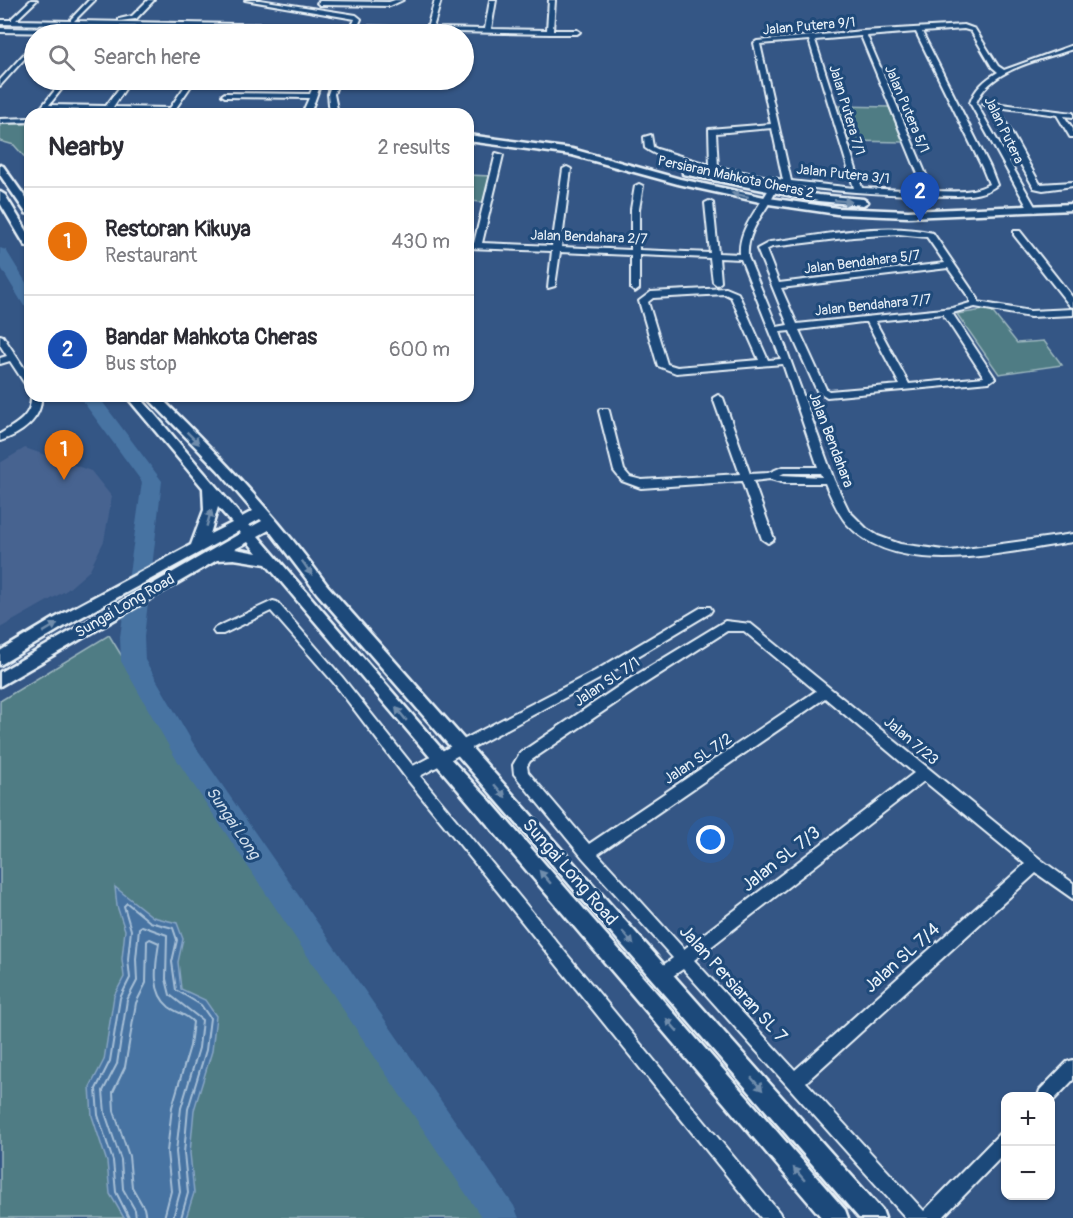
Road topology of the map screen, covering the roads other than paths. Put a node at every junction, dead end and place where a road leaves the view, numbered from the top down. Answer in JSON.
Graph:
{"nodes":[{"id":1,"x":34,"y":0,"type":"edge"},
{"id":2,"x":92,"y":0,"type":"edge"},
{"id":3,"x":151,"y":0,"type":"edge"},
{"id":4,"x":248,"y":0,"type":"edge"},
{"id":5,"x":400,"y":0,"type":"edge"},
{"id":6,"x":438,"y":0,"type":"edge"},
{"id":7,"x":493,"y":0,"type":"edge"},
{"id":8,"x":552,"y":0,"type":"edge"},
{"id":9,"x":298,"y":3,"type":"edge"},
{"id":10,"x":320,"y":3,"type":"dead end"},
{"id":11,"x":14,"y":19,"type":"junction"},
{"id":12,"x":73,"y":20,"type":"junction"},
{"id":13,"x":0,"y":22,"type":"edge"},
{"id":14,"x":30,"y":24,"type":"edge"},
{"id":15,"x":356,"y":24,"type":"edge"},
{"id":16,"x":431,"y":24,"type":"edge"},
{"id":17,"x":0,"y":30,"type":"edge"},
{"id":18,"x":918,"y":30,"type":"junction"},
{"id":19,"x":474,"y":31,"type":"edge"},
{"id":20,"x":488,"y":31,"type":"junction"},
{"id":21,"x":24,"y":32,"type":"edge"},
{"id":22,"x":550,"y":32,"type":"junction"},
{"id":23,"x":577,"y":32,"type":"dead end"},
{"id":24,"x":863,"y":33,"type":"junction"},
{"id":25,"x":811,"y":37,"type":"junction"},
{"id":26,"x":1073,"y":47,"type":"edge"},
{"id":27,"x":24,"y":56,"type":"edge"},
{"id":28,"x":1002,"y":72,"type":"junction"},
{"id":29,"x":0,"y":84,"type":"edge"},
{"id":30,"x":58,"y":90,"type":"edge"},
{"id":31,"x":121,"y":90,"type":"edge"},
{"id":32,"x":185,"y":90,"type":"edge"},
{"id":33,"x":315,"y":90,"type":"edge"},
{"id":34,"x":332,"y":90,"type":"edge"},
{"id":35,"x":225,"y":95,"type":"dead end"},
{"id":36,"x":313,"y":96,"type":"junction"},
{"id":37,"x":973,"y":102,"type":"junction"},
{"id":38,"x":992,"y":105,"type":"junction"},
{"id":39,"x":44,"y":108,"type":"edge"},
{"id":40,"x":109,"y":108,"type":"edge"},
{"id":41,"x":173,"y":108,"type":"edge"},
{"id":42,"x":308,"y":108,"type":"edge"},
{"id":43,"x":333,"y":108,"type":"edge"},
{"id":44,"x":1059,"y":113,"type":"junction"},
{"id":45,"x":1073,"y":115,"type":"edge"},
{"id":46,"x":24,"y":120,"type":"edge"},
{"id":47,"x":0,"y":121,"type":"edge"},
{"id":48,"x":776,"y":126,"type":"junction"},
{"id":49,"x":474,"y":131,"type":"edge"},
{"id":50,"x":1073,"y":135,"type":"edge"},
{"id":51,"x":648,"y":137,"type":"dead end"},
{"id":52,"x":474,"y":139,"type":"edge"},
{"id":53,"x":976,"y":147,"type":"junction"},
{"id":54,"x":997,"y":147,"type":"junction"},
{"id":55,"x":499,"y":155,"type":"dead end"},
{"id":56,"x":0,"y":168,"type":"edge"},
{"id":57,"x":714,"y":168,"type":"junction"},
{"id":58,"x":567,"y":169,"type":"dead end"},
{"id":59,"x":787,"y":182,"type":"junction"},
{"id":60,"x":1073,"y":184,"type":"edge"},
{"id":61,"x":639,"y":186,"type":"dead end"},
{"id":62,"x":773,"y":189,"type":"junction"},
{"id":63,"x":859,"y":191,"type":"junction"},
{"id":64,"x":930,"y":193,"type":"junction"},
{"id":65,"x":0,"y":195,"type":"edge"},
{"id":66,"x":24,"y":197,"type":"edge"},
{"id":67,"x":1073,"y":198,"type":"edge"},
{"id":68,"x":769,"y":201,"type":"junction"},
{"id":69,"x":709,"y":203,"type":"dead end"},
{"id":70,"x":1031,"y":206,"type":"junction"},
{"id":71,"x":1073,"y":207,"type":"edge"},
{"id":72,"x":23,"y":226,"type":"edge"},
{"id":73,"x":1017,"y":232,"type":"dead end"},
{"id":74,"x":474,"y":242,"type":"edge"},
{"id":75,"x":474,"y":245,"type":"edge"},
{"id":76,"x":556,"y":249,"type":"junction"},
{"id":77,"x":636,"y":253,"type":"junction"},
{"id":78,"x":712,"y":256,"type":"junction"},
{"id":79,"x":744,"y":258,"type":"junction"},
{"id":80,"x":950,"y":265,"type":"junction"},
{"id":81,"x":717,"y":282,"type":"dead end"},
{"id":82,"x":551,"y":286,"type":"dead end"},
{"id":83,"x":776,"y":286,"type":"junction"},
{"id":84,"x":635,"y":289,"type":"dead end"},
{"id":85,"x":974,"y":304,"type":"junction"},
{"id":86,"x":1073,"y":304,"type":"edge"},
{"id":87,"x":945,"y":310,"type":"junction"},
{"id":88,"x":1073,"y":312,"type":"edge"},
{"id":89,"x":870,"y":319,"type":"junction"},
{"id":90,"x":795,"y":327,"type":"junction"},
{"id":91,"x":773,"y":330,"type":"junction"},
{"id":92,"x":0,"y":338,"type":"edge"},
{"id":93,"x":13,"y":357,"type":"junction"},
{"id":94,"x":0,"y":361,"type":"edge"},
{"id":95,"x":786,"y":361,"type":"junction"},
{"id":96,"x":765,"y":363,"type":"junction"},
{"id":97,"x":24,"y":374,"type":"edge"},
{"id":98,"x":906,"y":387,"type":"junction"},
{"id":99,"x":718,"y":398,"type":"dead end"},
{"id":100,"x":37,"y":402,"type":"edge"},
{"id":101,"x":137,"y":402,"type":"edge"},
{"id":102,"x":158,"y":402,"type":"edge"},
{"id":103,"x":604,"y":411,"type":"dead end"},
{"id":104,"x":0,"y":438,"type":"edge"},
{"id":105,"x":826,"y":475,"type":"junction"},
{"id":106,"x":746,"y":477,"type":"junction"},
{"id":107,"x":208,"y":486,"type":"junction"},
{"id":108,"x":266,"y":517,"type":"junction"},
{"id":109,"x":245,"y":527,"type":"junction"},
{"id":110,"x":1073,"y":538,"type":"edge"},
{"id":111,"x":768,"y":539,"type":"dead end"},
{"id":112,"x":196,"y":548,"type":"junction"},
{"id":113,"x":212,"y":555,"type":"junction"},
{"id":114,"x":272,"y":560,"type":"junction"},
{"id":115,"x":706,"y":610,"type":"dead end"},
{"id":116,"x":725,"y":626,"type":"joint"},
{"id":117,"x":219,"y":631,"type":"dead end"},
{"id":118,"x":0,"y":658,"type":"edge"},
{"id":119,"x":0,"y":680,"type":"edge"},
{"id":120,"x":826,"y":691,"type":"junction"},
{"id":121,"x":461,"y":747,"type":"junction"},
{"id":122,"x":439,"y":759,"type":"junction"},
{"id":123,"x":924,"y":773,"type":"junction"},
{"id":124,"x":411,"y":774,"type":"junction"},
{"id":125,"x":521,"y":774,"type":"joint"},
{"id":126,"x":588,"y":853,"type":"junction"},
{"id":127,"x":1035,"y":864,"type":"junction"},
{"id":128,"x":1073,"y":892,"type":"edge"},
{"id":129,"x":683,"y":959,"type":"junction"},
{"id":130,"x":661,"y":976,"type":"junction"},
{"id":131,"x":1073,"y":1068,"type":"edge"},
{"id":132,"x":795,"y":1081,"type":"junction"},
{"id":133,"x":1050,"y":1092,"type":"edge"},
{"id":134,"x":1001,"y":1143,"type":"edge"},
{"id":135,"x":773,"y":1218,"type":"edge"},
{"id":136,"x":837,"y":1218,"type":"edge"},
{"id":137,"x":874,"y":1218,"type":"edge"},
{"id":138,"x":918,"y":1218,"type":"edge"},
{"id":139,"x":929,"y":1218,"type":"edge"}],
"edges":[{"from":1,"to":11,"type":"street"},
{"from":2,"to":12,"type":"street"},
{"from":3,"to":12,"type":"street"},
{"from":4,"to":9,"type":"street"},
{"from":5,"to":10,"type":"street"},
{"from":6,"to":16,"type":"street"},
{"from":7,"to":20,"type":"street"},
{"from":8,"to":22,"type":"street"},
{"from":9,"to":15,"type":"street"},
{"from":11,"to":12,"type":"street"},
{"from":11,"to":13,"type":"street"},
{"from":13,"to":14,"type":"street"},
{"from":17,"to":21,"type":"street"},
{"from":18,"to":24,"type":"street","name":"Jalan Putera 9/1"},
{"from":18,"to":28,"type":"street","name":"Jalan Putera 9/1"},
{"from":18,"to":53,"type":"street","name":"Jalan Putera 3/1"},
{"from":19,"to":20,"type":"street"},
{"from":20,"to":22,"type":"street"},
{"from":22,"to":23,"type":"street"},
{"from":24,"to":25,"type":"street","name":"Jalan Putera 9/1"},
{"from":24,"to":64,"type":"street","name":"Jalan Putera 5/1"},
{"from":25,"to":48,"type":"street","name":"Jalan Putera 9/1"},
{"from":25,"to":63,"type":"street","name":"Jalan Putera 7/1"},
{"from":26,"to":28,"type":"street","name":"Jalan Putera"},
{"from":27,"to":29,"type":"street"},
{"from":28,"to":37,"type":"street","name":"Jalan Putera"},
{"from":30,"to":39,"type":"street"},
{"from":31,"to":40,"type":"street"},
{"from":32,"to":41,"type":"street"},
{"from":33,"to":36,"type":"street"},
{"from":34,"to":43,"type":"street"},
{"from":35,"to":36,"type":"street"},
{"from":36,"to":42,"type":"street"},
{"from":37,"to":38,"type":"street"},
{"from":37,"to":54,"type":"street","name":"Jalan Putera"},
{"from":38,"to":44,"type":"street"},
{"from":38,"to":60,"type":"street"},
{"from":44,"to":45,"type":"street"},
{"from":44,"to":50,"type":"street"},
{"from":46,"to":47,"type":"street"},
{"from":48,"to":57,"type":"street"},
{"from":48,"to":59,"type":"street","name":"Jalan Putera 9/1"},
{"from":49,"to":62,"type":"street","name":"Persiaran Mahkota Cheras 2"},
{"from":51,"to":57,"type":"street","name":"Jalan Putera 3/1"},
{"from":68,"to":52,"type":"street","name":"Persiaran Mahkota Cheras 2","one_way":true},
{"from":53,"to":54,"type":"street"},
{"from":53,"to":64,"type":"street","name":"Jalan Putera 3/1"},
{"from":54,"to":70,"type":"street","name":"Jalan Putera"},
{"from":55,"to":74,"type":"street"},
{"from":56,"to":66,"type":"street"},
{"from":57,"to":59,"type":"street","name":"Jalan Putera 3/1"},
{"from":58,"to":76,"type":"street"},
{"from":59,"to":63,"type":"street","name":"Jalan Putera 3/1"},
{"from":61,"to":77,"type":"street"},
{"from":62,"to":68,"type":"street"},
{"from":62,"to":70,"type":"street","name":"Persiaran Mahkota Cheras 2","one_way":true},
{"from":63,"to":64,"type":"street","name":"Jalan Putera 3/1"},
{"from":65,"to":72,"type":"street"},
{"from":67,"to":70,"type":"street","name":"Persiaran Mahkota Cheras 2"},
{"from":68,"to":70,"type":"street","name":"Persiaran Mahkota Cheras 2"},
{"from":68,"to":79,"type":"street"},
{"from":69,"to":78,"type":"street"},
{"from":70,"to":71,"type":"street","name":"Persiaran Mahkota Cheras 2"},
{"from":73,"to":86,"type":"street"},
{"from":75,"to":76,"type":"street","name":"Jalan Bendahara 2/7"},
{"from":76,"to":77,"type":"street","name":"Jalan Bendahara 2/7"},
{"from":76,"to":82,"type":"street"},
{"from":77,"to":78,"type":"street","name":"Jalan Bendahara 2/7"},
{"from":77,"to":84,"type":"street"},
{"from":78,"to":79,"type":"street","name":"Jalan Bendahara 2/7"},
{"from":78,"to":81,"type":"street"},
{"from":79,"to":91,"type":"street","name":"Jalan Bendahara"},
{"from":80,"to":83,"type":"street","name":"Jalan Bendahara 5/7"},
{"from":80,"to":83,"type":"street"},
{"from":80,"to":85,"type":"street"},
{"from":83,"to":90,"type":"street"},
{"from":85,"to":87,"type":"street","name":"Jalan Bendahara 7/7"},
{"from":85,"to":88,"type":"street","name":"Jalan Bendahara 7/7"},
{"from":87,"to":89,"type":"street","name":"Jalan Bendahara 7/7"},
{"from":87,"to":98,"type":"street"},
{"from":89,"to":90,"type":"street","name":"Jalan Bendahara 7/7"},
{"from":89,"to":98,"type":"street"},
{"from":90,"to":91,"type":"street","name":"Jalan Bendahara 7/7"},
{"from":90,"to":98,"type":"street"},
{"from":91,"to":95,"type":"street","name":"Jalan Bendahara"},
{"from":92,"to":93,"type":"street"},
{"from":93,"to":94,"type":"street"},
{"from":93,"to":97,"type":"street"},
{"from":95,"to":96,"type":"street"},
{"from":95,"to":105,"type":"street","name":"Jalan Bendahara"},
{"from":96,"to":96,"type":"street"},
{"from":99,"to":106,"type":"street"},
{"from":100,"to":104,"type":"street"},
{"from":101,"to":107,"type":"street","name":"Sungai Long Road"},
{"from":102,"to":108,"type":"street","name":"Sungai Long Road","one_way":true},
{"from":103,"to":106,"type":"street"},
{"from":105,"to":106,"type":"street"},
{"from":105,"to":110,"type":"street","name":"Jalan Bendahara"},
{"from":106,"to":111,"type":"street"},
{"from":107,"to":109,"type":"street","name":"Sungai Long Road"},
{"from":112,"to":107,"type":"street","one_way":true},
{"from":108,"to":109,"type":"street","name":"Sungai Long Road"},
{"from":108,"to":121,"type":"street","name":"Sungai Long Road","one_way":true},
{"from":109,"to":112,"type":"street","name":"Sungai Long Road"},
{"from":109,"to":113,"type":"street","name":"Sungai Long Road"},
{"from":109,"to":114,"type":"street","name":"Sungai Long Road"},
{"from":118,"to":112,"type":"street","name":"Sungai Long Road","one_way":true},
{"from":113,"to":114,"type":"street"},
{"from":113,"to":119,"type":"street","name":"Sungai Long Road"},
{"from":122,"to":114,"type":"street","name":"Sungai Long Road","one_way":true},
{"from":115,"to":121,"type":"street"},
{"from":116,"to":120,"type":"street","name":"Jalan 7/23"},
{"from":116,"to":125,"type":"street","name":"Jalan SL 7/1"},
{"from":117,"to":124,"type":"street"},
{"from":120,"to":123,"type":"street","name":"Jalan 7/23"},
{"from":120,"to":126,"type":"street","name":"Jalan SL 7/2"},
{"from":121,"to":122,"type":"street"},
{"from":121,"to":130,"type":"street","name":"Sungai Long Road","one_way":true},
{"from":122,"to":124,"type":"street"},
{"from":136,"to":122,"type":"street","name":"Sungai Long Road","one_way":true},
{"from":123,"to":127,"type":"street","name":"Jalan 7/23"},
{"from":123,"to":129,"type":"street","name":"Jalan SL 7/3"},
{"from":124,"to":135,"type":"street"},
{"from":125,"to":126,"type":"street","name":"Jalan Persiaran SL 7"},
{"from":126,"to":129,"type":"street","name":"Jalan Persiaran SL 7"},
{"from":127,"to":128,"type":"street","name":"Jalan 7/23"},
{"from":127,"to":132,"type":"street","name":"Jalan SL 7/4"},
{"from":129,"to":130,"type":"street","name":"Jalan SL 7/3"},
{"from":129,"to":132,"type":"street","name":"Jalan Persiaran SL 7"},
{"from":130,"to":137,"type":"street","name":"Sungai Long Road","one_way":true},
{"from":131,"to":133,"type":"street"},
{"from":132,"to":138,"type":"street","name":"Jalan Persiaran SL 7"},
{"from":134,"to":139,"type":"street"}]}
